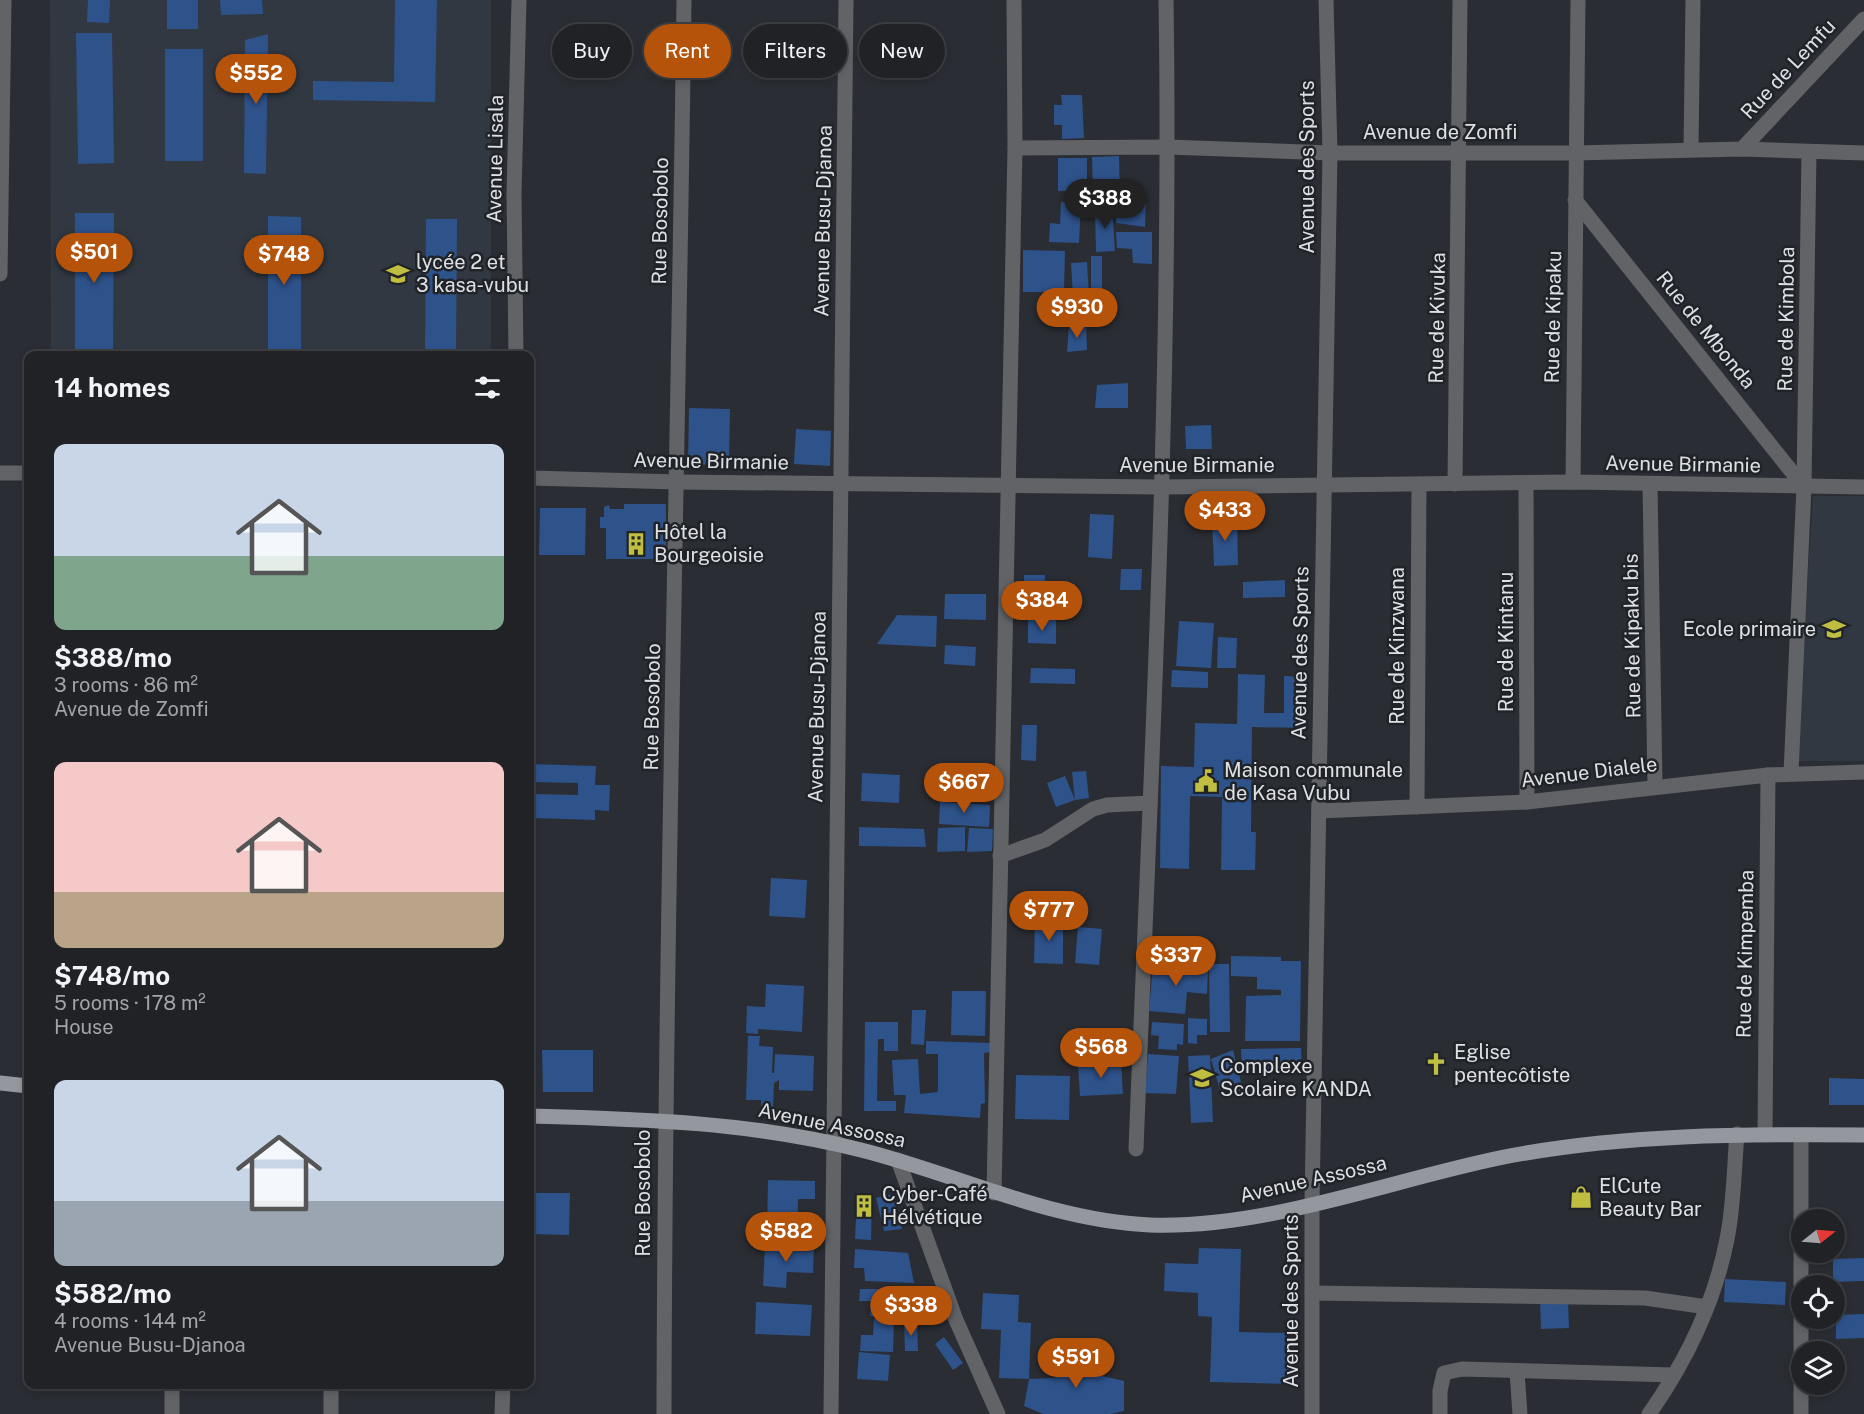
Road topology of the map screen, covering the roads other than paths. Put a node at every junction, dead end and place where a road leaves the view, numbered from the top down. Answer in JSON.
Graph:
{"nodes":[{"id":1,"x":4,"y":0,"type":"edge"},
{"id":2,"x":519,"y":0,"type":"edge"},
{"id":3,"x":684,"y":0,"type":"edge"},
{"id":4,"x":846,"y":0,"type":"edge"},
{"id":5,"x":1014,"y":0,"type":"edge"},
{"id":6,"x":1166,"y":0,"type":"edge"},
{"id":7,"x":1326,"y":0,"type":"edge"},
{"id":8,"x":1460,"y":0,"type":"edge"},
{"id":9,"x":1578,"y":0,"type":"edge"},
{"id":10,"x":1693,"y":0,"type":"edge"},
{"id":11,"x":1864,"y":19,"type":"edge"},
{"id":12,"x":1168,"y":147,"type":"junction"},
{"id":13,"x":1015,"y":148,"type":"junction"},
{"id":14,"x":1691,"y":149,"type":"junction"},
{"id":15,"x":1742,"y":149,"type":"junction"},
{"id":16,"x":1809,"y":152,"type":"junction"},
{"id":17,"x":1330,"y":153,"type":"junction"},
{"id":18,"x":1460,"y":153,"type":"junction"},
{"id":19,"x":1575,"y":153,"type":"junction"},
{"id":20,"x":1864,"y":153,"type":"edge"},
{"id":21,"x":1575,"y":200,"type":"junction"},
{"id":22,"x":0,"y":274,"type":"edge"},
{"id":23,"x":516,"y":351,"type":"edge"},
{"id":24,"x":0,"y":472,"type":"edge"},
{"id":25,"x":24,"y":473,"type":"edge"},
{"id":26,"x":534,"y":477,"type":"edge"},
{"id":27,"x":678,"y":482,"type":"junction"},
{"id":28,"x":1573,"y":482,"type":"junction"},
{"id":29,"x":1526,"y":483,"type":"junction"},
{"id":30,"x":841,"y":484,"type":"junction"},
{"id":31,"x":1008,"y":484,"type":"junction"},
{"id":32,"x":1419,"y":484,"type":"junction"},
{"id":33,"x":1455,"y":484,"type":"junction"},
{"id":34,"x":1650,"y":485,"type":"junction"},
{"id":35,"x":1324,"y":486,"type":"junction"},
{"id":36,"x":1162,"y":487,"type":"junction"},
{"id":37,"x":1804,"y":487,"type":"junction"},
{"id":38,"x":1864,"y":487,"type":"edge"},
{"id":39,"x":1864,"y":772,"type":"edge"},
{"id":40,"x":1791,"y":773,"type":"junction"},
{"id":41,"x":1768,"y":775,"type":"junction"},
{"id":42,"x":1655,"y":785,"type":"junction"},
{"id":43,"x":1527,"y":802,"type":"junction"},
{"id":44,"x":1150,"y":803,"type":"junction"},
{"id":45,"x":1417,"y":807,"type":"junction"},
{"id":46,"x":1319,"y":812,"type":"junction"},
{"id":47,"x":1000,"y":856,"type":"junction"},
{"id":48,"x":0,"y":1083,"type":"edge"},
{"id":49,"x":24,"y":1086,"type":"edge"},
{"id":50,"x":534,"y":1116,"type":"edge"},
{"id":51,"x":665,"y":1120,"type":"junction"},
{"id":52,"x":1737,"y":1134,"type":"junction"},
{"id":53,"x":1765,"y":1134,"type":"junction"},
{"id":54,"x":1801,"y":1135,"type":"junction"},
{"id":55,"x":1864,"y":1135,"type":"edge"},
{"id":56,"x":832,"y":1143,"type":"junction"},
{"id":57,"x":1136,"y":1149,"type":"dead end"},
{"id":58,"x":898,"y":1160,"type":"junction"},
{"id":59,"x":994,"y":1193,"type":"junction"},
{"id":60,"x":1312,"y":1203,"type":"junction"},
{"id":61,"x":1312,"y":1293,"type":"junction"},
{"id":62,"x":1707,"y":1307,"type":"junction"},
{"id":63,"x":1517,"y":1372,"type":"junction"},
{"id":64,"x":1673,"y":1375,"type":"junction"},
{"id":65,"x":172,"y":1389,"type":"edge"},
{"id":66,"x":331,"y":1389,"type":"edge"},
{"id":67,"x":503,"y":1389,"type":"edge"},
{"id":68,"x":172,"y":1414,"type":"edge"},
{"id":69,"x":331,"y":1414,"type":"edge"},
{"id":70,"x":502,"y":1414,"type":"edge"},
{"id":71,"x":664,"y":1414,"type":"edge"},
{"id":72,"x":831,"y":1414,"type":"edge"},
{"id":73,"x":998,"y":1414,"type":"edge"},
{"id":74,"x":1312,"y":1414,"type":"edge"},
{"id":75,"x":1440,"y":1414,"type":"edge"},
{"id":76,"x":1520,"y":1414,"type":"edge"},
{"id":77,"x":1649,"y":1414,"type":"edge"},
{"id":78,"x":1801,"y":1414,"type":"edge"}],
"edges":[{"from":1,"to":22,"type":"street"},
{"from":2,"to":23,"type":"street","name":"Avenue Lisala"},
{"from":3,"to":27,"type":"street","name":"Rue Bosobolo"},
{"from":4,"to":30,"type":"street","name":"Avenue Busu-Djanoa"},
{"from":5,"to":13,"type":"street"},
{"from":6,"to":12,"type":"street"},
{"from":7,"to":17,"type":"street","name":"Avenue des Sports"},
{"from":8,"to":18,"type":"street","name":"Rue de Kivuka"},
{"from":9,"to":19,"type":"street","name":"Rue de Kipaku"},
{"from":10,"to":14,"type":"street"},
{"from":11,"to":15,"type":"street","name":"Rue de Lemfu"},
{"from":12,"to":13,"type":"street","name":"Avenue de Zomfi"},
{"from":12,"to":17,"type":"street","name":"Avenue de Zomfi"},
{"from":12,"to":36,"type":"street"},
{"from":13,"to":31,"type":"street"},
{"from":14,"to":15,"type":"street","name":"Avenue de Zomfi"},
{"from":14,"to":19,"type":"street","name":"Avenue de Zomfi"},
{"from":15,"to":16,"type":"street","name":"Avenue de Zomfi"},
{"from":16,"to":20,"type":"street","name":"Avenue de Zomfi"},
{"from":16,"to":37,"type":"street","name":"Rue de Kimbola"},
{"from":17,"to":18,"type":"street","name":"Avenue de Zomfi"},
{"from":17,"to":35,"type":"street","name":"Avenue des Sports"},
{"from":18,"to":19,"type":"street","name":"Avenue de Zomfi"},
{"from":18,"to":33,"type":"street","name":"Rue de Kivuka"},
{"from":19,"to":21,"type":"street","name":"Rue de Kipaku"},
{"from":21,"to":28,"type":"street","name":"Rue de Kipaku"},
{"from":21,"to":37,"type":"street","name":"Rue de Mbonda"},
{"from":24,"to":25,"type":"street"},
{"from":26,"to":27,"type":"street","name":"Avenue Birmanie"},
{"from":27,"to":30,"type":"street","name":"Avenue Birmanie"},
{"from":27,"to":51,"type":"street","name":"Rue Bosobolo"},
{"from":28,"to":29,"type":"street","name":"Avenue Birmanie"},
{"from":28,"to":34,"type":"street","name":"Avenue Birmanie"},
{"from":29,"to":33,"type":"street","name":"Avenue Birmanie"},
{"from":29,"to":43,"type":"street","name":"Rue de Kintanu"},
{"from":30,"to":31,"type":"street","name":"Avenue Birmanie"},
{"from":30,"to":56,"type":"street","name":"Avenue Busu-Djanoa"},
{"from":31,"to":36,"type":"street","name":"Avenue Birmanie"},
{"from":31,"to":47,"type":"street"},
{"from":32,"to":33,"type":"street","name":"Avenue Birmanie"},
{"from":32,"to":35,"type":"street","name":"Avenue Birmanie"},
{"from":32,"to":45,"type":"street","name":"Rue de Kinzwana"},
{"from":34,"to":37,"type":"street","name":"Avenue Birmanie"},
{"from":34,"to":42,"type":"street","name":"Rue de Kipaku bis"},
{"from":35,"to":36,"type":"street","name":"Avenue Birmanie"},
{"from":35,"to":46,"type":"street","name":"Avenue des Sports"},
{"from":36,"to":44,"type":"street"},
{"from":37,"to":38,"type":"street","name":"Avenue Birmanie"},
{"from":37,"to":40,"type":"street"},
{"from":39,"to":40,"type":"street","name":"Avenue Dialele"},
{"from":40,"to":41,"type":"street","name":"Avenue Dialele"},
{"from":41,"to":42,"type":"street","name":"Avenue Dialele"},
{"from":41,"to":53,"type":"street","name":"Rue de Kimpemba"},
{"from":42,"to":43,"type":"street","name":"Avenue Dialele"},
{"from":43,"to":45,"type":"street","name":"Avenue Dialele"},
{"from":44,"to":47,"type":"street"},
{"from":44,"to":57,"type":"street"},
{"from":45,"to":46,"type":"street","name":"Avenue Dialele"},
{"from":46,"to":60,"type":"street","name":"Avenue des Sports"},
{"from":47,"to":59,"type":"street"},
{"from":48,"to":49,"type":"main road"},
{"from":50,"to":51,"type":"main road","name":"Avenue Assossa"},
{"from":51,"to":56,"type":"main road","name":"Avenue Assossa"},
{"from":51,"to":71,"type":"street","name":"Rue Bosobolo"},
{"from":52,"to":53,"type":"main road","name":"Avenue Assossa"},
{"from":52,"to":60,"type":"main road","name":"Avenue Assossa"},
{"from":52,"to":62,"type":"street"},
{"from":53,"to":54,"type":"main road","name":"Avenue Assossa"},
{"from":54,"to":55,"type":"main road","name":"Avenue Assossa"},
{"from":54,"to":78,"type":"street"},
{"from":56,"to":58,"type":"main road","name":"Avenue Assossa"},
{"from":56,"to":72,"type":"street","name":"Avenue Busu-Djanoa"},
{"from":58,"to":59,"type":"main road","name":"Avenue Assossa"},
{"from":58,"to":73,"type":"street"},
{"from":59,"to":60,"type":"main road","name":"Avenue Assossa"},
{"from":60,"to":61,"type":"street","name":"Avenue des Sports"},
{"from":61,"to":62,"type":"street"},
{"from":61,"to":74,"type":"street","name":"Avenue des Sports"},
{"from":62,"to":64,"type":"street"},
{"from":63,"to":64,"type":"street"},
{"from":63,"to":75,"type":"street"},
{"from":63,"to":76,"type":"street"},
{"from":64,"to":77,"type":"street"},
{"from":65,"to":68,"type":"street"},
{"from":66,"to":69,"type":"street"},
{"from":67,"to":70,"type":"street"}]}
